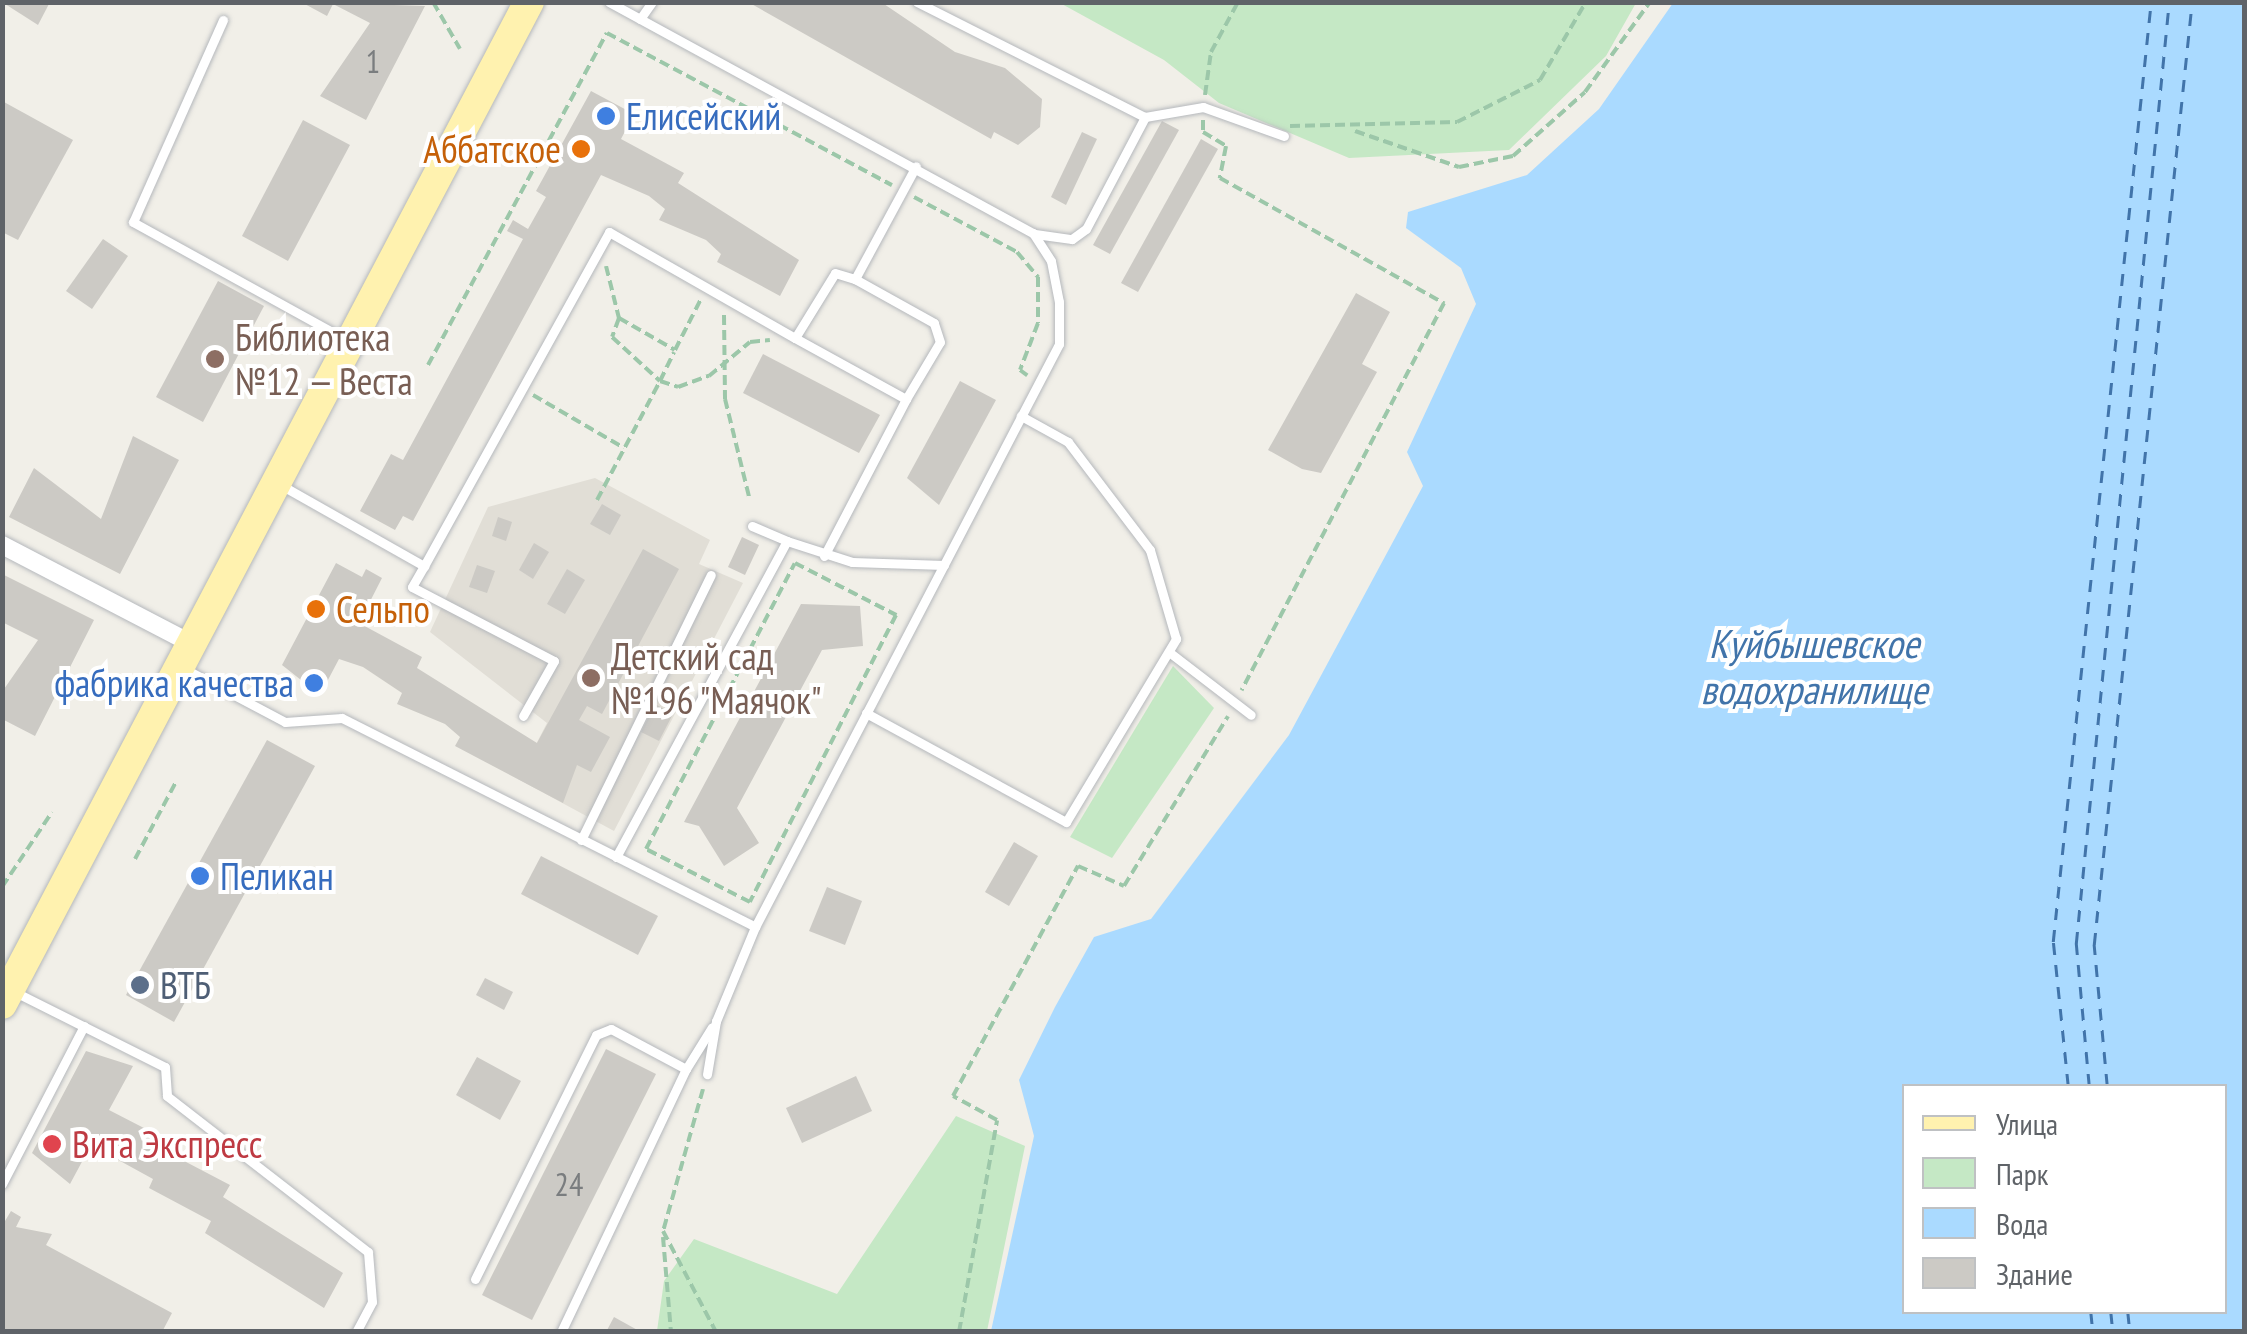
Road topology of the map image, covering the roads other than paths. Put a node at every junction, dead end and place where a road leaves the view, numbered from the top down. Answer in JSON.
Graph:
{"nodes":[{"id":1,"x":608,"y":2,"type":"edge"},
{"id":2,"x":652,"y":2,"type":"edge"},
{"id":3,"x":917,"y":2,"type":"edge"},
{"id":4,"x":517,"y":6,"type":"edge"},
{"id":5,"x":640,"y":19,"type":"junction"},
{"id":6,"x":223,"y":20,"type":"dead end"},
{"id":7,"x":1145,"y":117,"type":"junction"},
{"id":8,"x":1284,"y":136,"type":"road end"},
{"id":9,"x":916,"y":166,"type":"junction"},
{"id":10,"x":1033,"y":234,"type":"junction"},
{"id":11,"x":855,"y":279,"type":"junction"},
{"id":12,"x":795,"y":338,"type":"junction"},
{"id":13,"x":350,"y":341,"type":"junction"},
{"id":14,"x":906,"y":400,"type":"junction"},
{"id":15,"x":1021,"y":416,"type":"junction"},
{"id":16,"x":275,"y":482,"type":"junction"},
{"id":17,"x":752,"y":526,"type":"dead end"},
{"id":18,"x":787,"y":542,"type":"junction"},
{"id":19,"x":2,"y":546,"type":"edge"},
{"id":20,"x":824,"y":556,"type":"junction"},
{"id":21,"x":944,"y":564,"type":"junction"},
{"id":22,"x":424,"y":566,"type":"junction"},
{"id":23,"x":711,"y":575,"type":"dead end"},
{"id":24,"x":1169,"y":652,"type":"junction"},
{"id":25,"x":185,"y":654,"type":"junction"},
{"id":26,"x":866,"y":713,"type":"junction"},
{"id":27,"x":1251,"y":715,"type":"dead end"},
{"id":28,"x":523,"y":716,"type":"dead end"},
{"id":29,"x":581,"y":840,"type":"junction"},
{"id":30,"x":616,"y":858,"type":"junction"},
{"id":31,"x":755,"y":927,"type":"junction"},
{"id":32,"x":8,"y":982,"type":"edge"},
{"id":33,"x":716,"y":1021,"type":"junction"},
{"id":34,"x":84,"y":1026,"type":"junction"},
{"id":35,"x":686,"y":1069,"type":"junction"},
{"id":36,"x":708,"y":1074,"type":"road end"},
{"id":37,"x":2,"y":1184,"type":"edge"},
{"id":38,"x":475,"y":1280,"type":"dead end"},
{"id":39,"x":356,"y":1332,"type":"edge"},
{"id":40,"x":561,"y":1332,"type":"edge"}],
"edges":[{"from":1,"to":5,"type":"lane"},
{"from":2,"to":5,"type":"lane"},
{"from":3,"to":7,"type":"lane"},
{"from":4,"to":13,"type":"main road"},
{"from":5,"to":9,"type":"lane"},
{"from":6,"to":13,"type":"lane"},
{"from":7,"to":8,"type":"lane"},
{"from":7,"to":10,"type":"lane"},
{"from":9,"to":10,"type":"lane"},
{"from":9,"to":11,"type":"lane"},
{"from":10,"to":15,"type":"lane"},
{"from":11,"to":12,"type":"lane"},
{"from":11,"to":14,"type":"lane"},
{"from":12,"to":14,"type":"lane"},
{"from":12,"to":22,"type":"lane"},
{"from":13,"to":16,"type":"main road"},
{"from":14,"to":20,"type":"lane"},
{"from":15,"to":21,"type":"lane"},
{"from":15,"to":24,"type":"lane"},
{"from":16,"to":22,"type":"lane"},
{"from":16,"to":25,"type":"main road"},
{"from":17,"to":18,"type":"lane"},
{"from":18,"to":20,"type":"lane"},
{"from":18,"to":30,"type":"lane"},
{"from":19,"to":25,"type":"street"},
{"from":20,"to":21,"type":"lane"},
{"from":21,"to":26,"type":"lane"},
{"from":22,"to":28,"type":"lane"},
{"from":23,"to":29,"type":"lane"},
{"from":24,"to":26,"type":"lane"},
{"from":24,"to":27,"type":"lane"},
{"from":25,"to":29,"type":"lane"},
{"from":25,"to":32,"type":"main road"},
{"from":26,"to":31,"type":"lane"},
{"from":29,"to":30,"type":"lane"},
{"from":30,"to":31,"type":"lane"},
{"from":31,"to":33,"type":"lane"},
{"from":32,"to":34,"type":"lane"},
{"from":33,"to":35,"type":"lane"},
{"from":33,"to":36,"type":"lane"},
{"from":34,"to":37,"type":"lane"},
{"from":34,"to":39,"type":"lane"},
{"from":35,"to":38,"type":"lane"},
{"from":35,"to":40,"type":"lane"}]}
